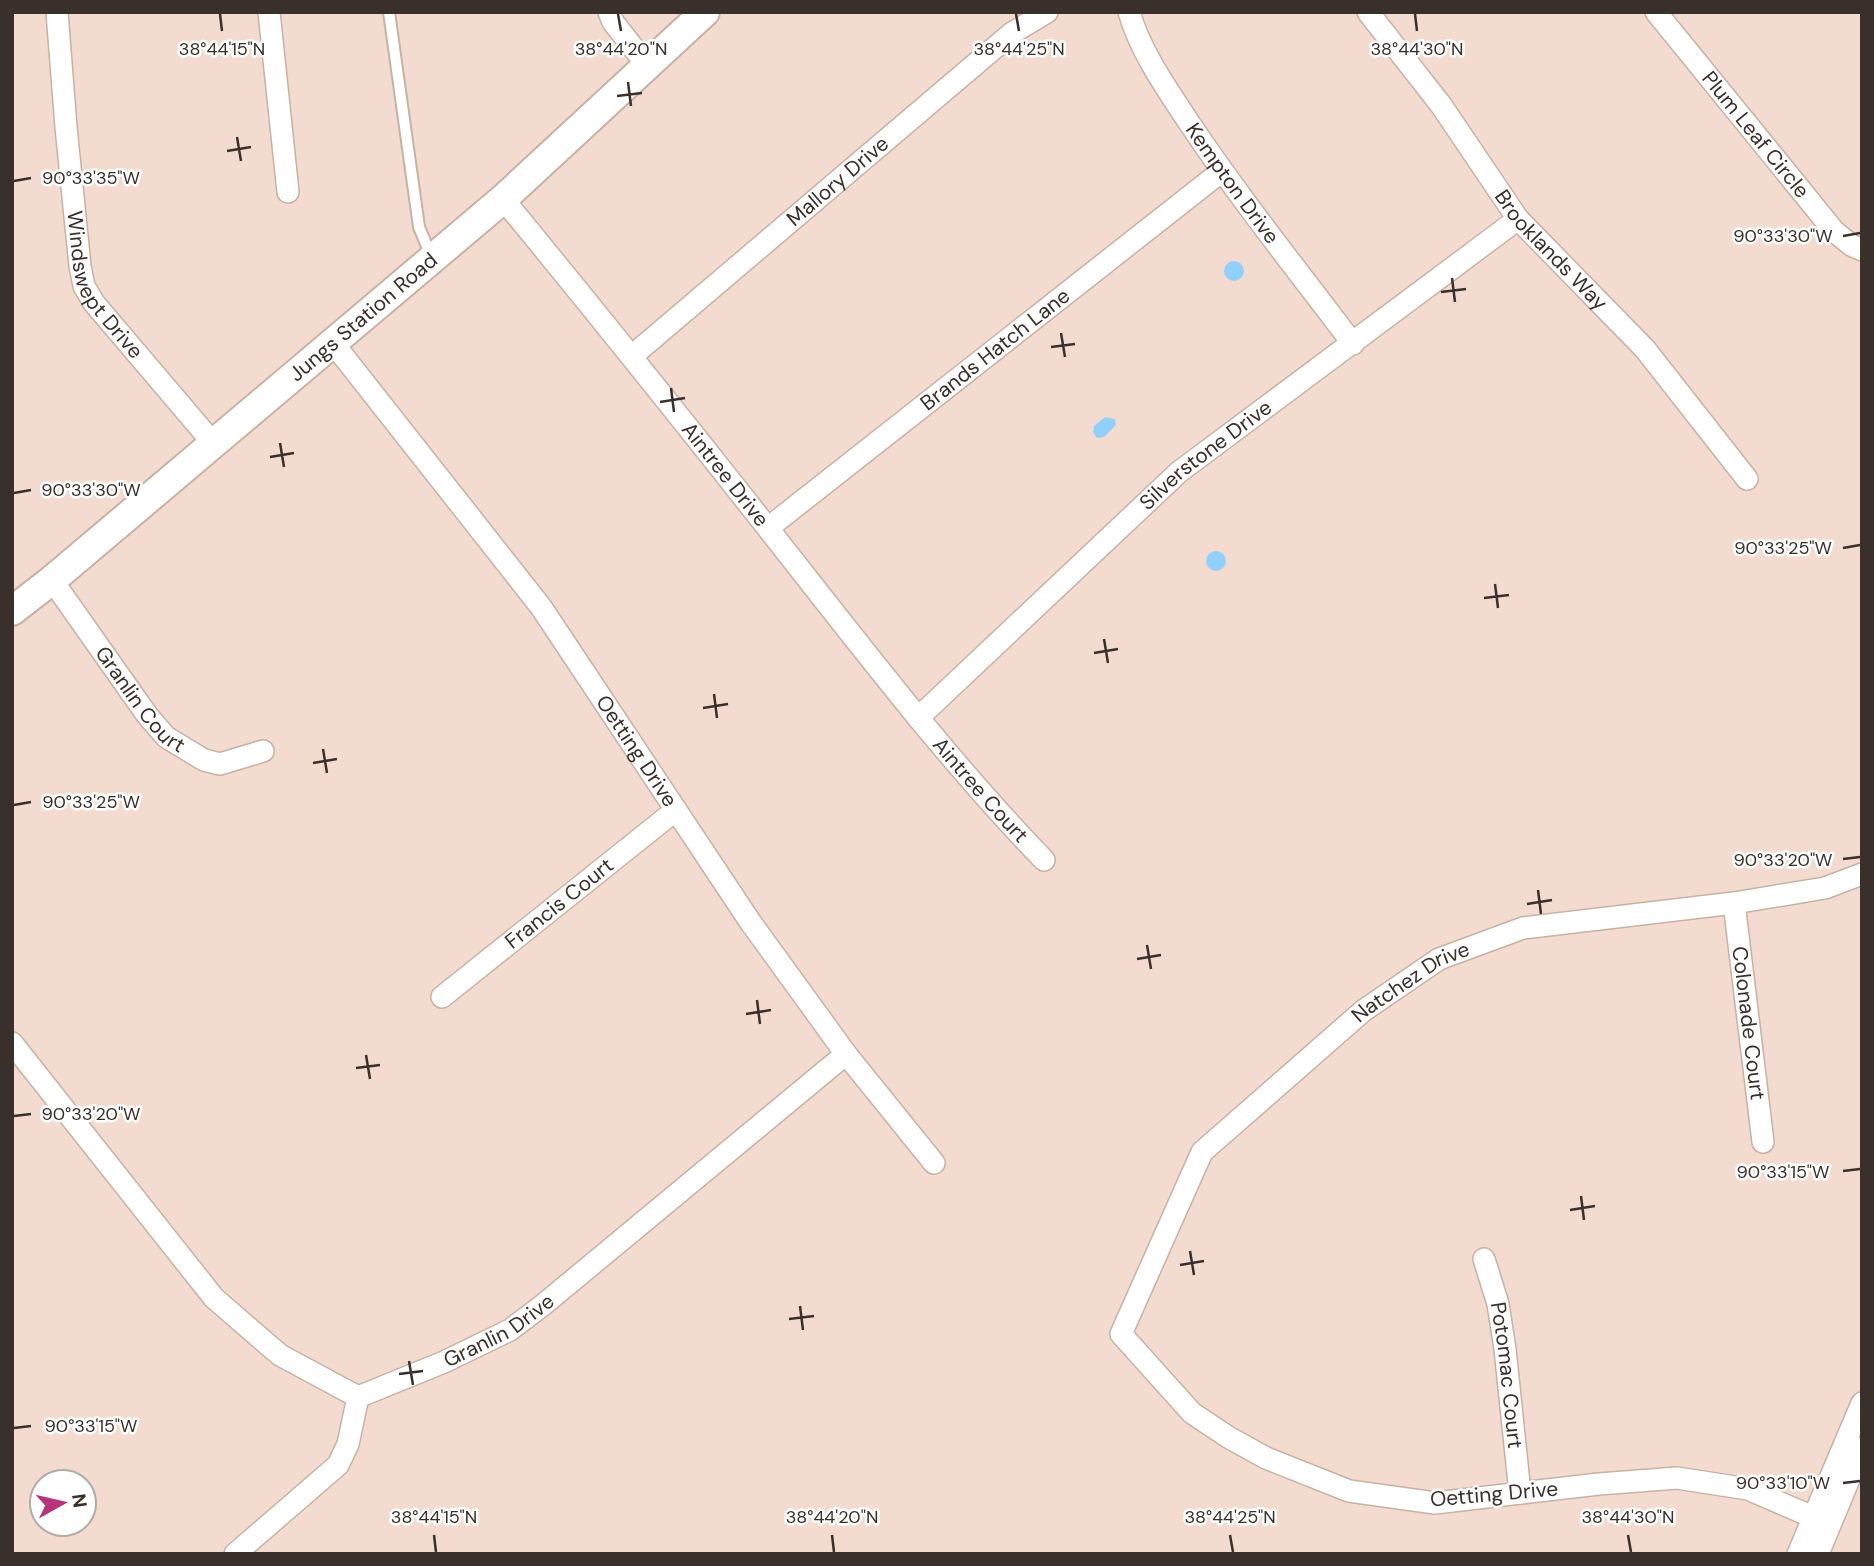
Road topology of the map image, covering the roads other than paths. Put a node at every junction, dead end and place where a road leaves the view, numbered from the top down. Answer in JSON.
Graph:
{"nodes":[{"id":1,"x":57,"y":12,"type":"edge"},
{"id":2,"x":269,"y":12,"type":"edge"},
{"id":3,"x":389,"y":12,"type":"edge"},
{"id":4,"x":609,"y":12,"type":"edge"},
{"id":5,"x":705,"y":12,"type":"edge"},
{"id":6,"x":1047,"y":12,"type":"edge"},
{"id":7,"x":1129,"y":12,"type":"edge"},
{"id":8,"x":1367,"y":12,"type":"edge"},
{"id":9,"x":1656,"y":12,"type":"edge"},
{"id":10,"x":647,"y":65,"type":"junction"},
{"id":11,"x":1222,"y":171,"type":"junction"},
{"id":12,"x":288,"y":192,"type":"dead end"},
{"id":13,"x":503,"y":199,"type":"junction"},
{"id":14,"x":1518,"y":219,"type":"junction"},
{"id":15,"x":1862,"y":250,"type":"edge"},
{"id":16,"x":433,"y":258,"type":"junction"},
{"id":17,"x":333,"y":342,"type":"junction"},
{"id":18,"x":1353,"y":344,"type":"junction"},
{"id":19,"x":632,"y":356,"type":"junction"},
{"id":20,"x":213,"y":443,"type":"junction"},
{"id":21,"x":1748,"y":479,"type":"dead end"},
{"id":22,"x":768,"y":528,"type":"junction"},
{"id":23,"x":52,"y":580,"type":"junction"},
{"id":24,"x":12,"y":611,"type":"edge"},
{"id":25,"x":918,"y":718,"type":"junction"},
{"id":26,"x":263,"y":751,"type":"dead end"},
{"id":27,"x":676,"y":810,"type":"junction"},
{"id":28,"x":1044,"y":860,"type":"dead end"},
{"id":29,"x":1862,"y":874,"type":"edge"},
{"id":30,"x":1734,"y":903,"type":"junction"},
{"id":31,"x":442,"y":997,"type":"dead end"},
{"id":32,"x":12,"y":1043,"type":"edge"},
{"id":33,"x":846,"y":1054,"type":"junction"},
{"id":34,"x":1763,"y":1142,"type":"dead end"},
{"id":35,"x":934,"y":1163,"type":"dead end"},
{"id":36,"x":1484,"y":1259,"type":"dead end"},
{"id":37,"x":1121,"y":1334,"type":"joint"},
{"id":38,"x":358,"y":1397,"type":"junction"},
{"id":39,"x":1862,"y":1403,"type":"edge"},
{"id":40,"x":1862,"y":1448,"type":"edge"},
{"id":41,"x":1520,"y":1493,"type":"junction"},
{"id":42,"x":1821,"y":1521,"type":"junction"},
{"id":43,"x":235,"y":1554,"type":"edge"},
{"id":44,"x":1798,"y":1554,"type":"edge"},
{"id":45,"x":1818,"y":1554,"type":"edge"}],
"edges":[{"from":1,"to":20,"type":"street","name":"Windswept Drive"},
{"from":2,"to":12,"type":"street"},
{"from":3,"to":16,"type":"lane"},
{"from":4,"to":10,"type":"street"},
{"from":5,"to":10,"type":"main road","name":"Jungs Station Road"},
{"from":6,"to":19,"type":"street","name":"Mallory Drive"},
{"from":7,"to":11,"type":"street","name":"Kempton Drive"},
{"from":8,"to":14,"type":"street","name":"Brooklands Way"},
{"from":9,"to":15,"type":"street","name":"Plum Leaf Circle"},
{"from":10,"to":13,"type":"main road","name":"Jungs Station Road"},
{"from":11,"to":18,"type":"street","name":"Kempton Drive"},
{"from":11,"to":22,"type":"street","name":"Brands Hatch Lane"},
{"from":13,"to":16,"type":"main road","name":"Jungs Station Road"},
{"from":13,"to":19,"type":"street","name":"Aintree Drive"},
{"from":14,"to":18,"type":"street","name":"Silverstone Drive"},
{"from":14,"to":21,"type":"street","name":"Brooklands Way"},
{"from":16,"to":17,"type":"main road","name":"Jungs Station Road"},
{"from":17,"to":20,"type":"main road","name":"Jungs Station Road"},
{"from":17,"to":27,"type":"street","name":"Oetting Drive"},
{"from":18,"to":25,"type":"street","name":"Silverstone Drive"},
{"from":19,"to":22,"type":"street","name":"Aintree Drive"},
{"from":20,"to":23,"type":"main road","name":"Jungs Station Road"},
{"from":22,"to":25,"type":"street","name":"Aintree Drive"},
{"from":23,"to":24,"type":"main road","name":"Jungs Station Road"},
{"from":23,"to":26,"type":"street","name":"Granlin Court"},
{"from":25,"to":28,"type":"street","name":"Aintree Court"},
{"from":27,"to":31,"type":"street","name":"Francis Court"},
{"from":27,"to":33,"type":"street","name":"Oetting Drive"},
{"from":29,"to":30,"type":"street","name":"Natchez Drive"},
{"from":30,"to":34,"type":"street","name":"Colonade Court"},
{"from":30,"to":37,"type":"street","name":"Natchez Drive"},
{"from":32,"to":38,"type":"street"},
{"from":33,"to":35,"type":"street","name":"Oetting Drive"},
{"from":33,"to":38,"type":"street","name":"Granlin Drive"},
{"from":36,"to":41,"type":"street","name":"Potomac Court"},
{"from":37,"to":41,"type":"street","name":"Oetting Drive"},
{"from":38,"to":43,"type":"street"},
{"from":39,"to":42,"type":"street"},
{"from":40,"to":42,"type":"street"},
{"from":41,"to":42,"type":"street","name":"Oetting Drive"},
{"from":42,"to":44,"type":"street"},
{"from":42,"to":45,"type":"street"}]}
